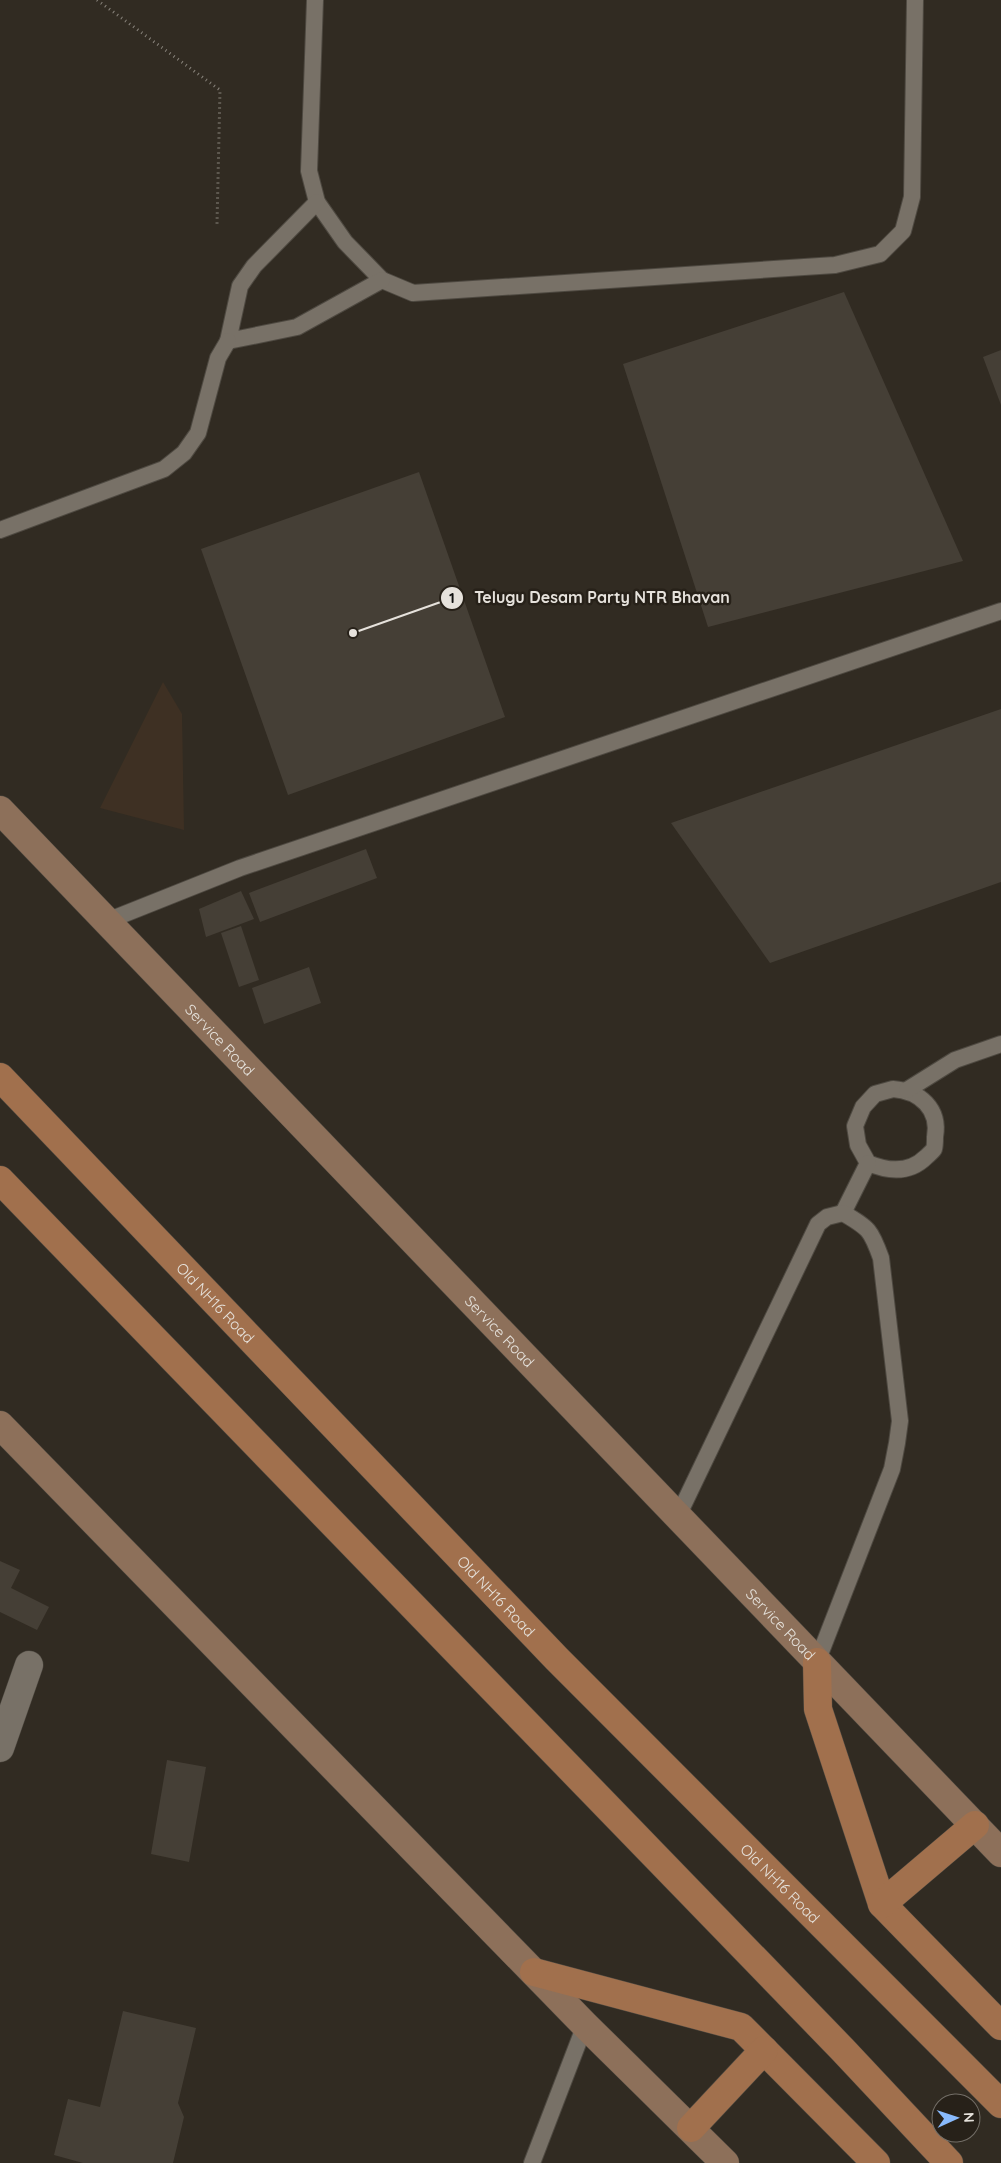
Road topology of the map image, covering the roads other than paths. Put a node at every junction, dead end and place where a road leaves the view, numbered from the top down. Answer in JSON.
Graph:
{"nodes":[{"id":1,"x":315,"y":0,"type":"edge"},
{"id":2,"x":915,"y":0,"type":"edge"},
{"id":3,"x":318,"y":202,"type":"junction"},
{"id":4,"x":382,"y":280,"type":"junction"},
{"id":5,"x":228,"y":340,"type":"junction"},
{"id":6,"x":0,"y":530,"type":"edge"},
{"id":7,"x":1001,"y":611,"type":"edge"},
{"id":8,"x":0,"y":810,"type":"edge"},
{"id":9,"x":107,"y":920,"type":"junction"},
{"id":10,"x":1001,"y":1044,"type":"edge"},
{"id":11,"x":0,"y":1077,"type":"edge"},
{"id":12,"x":907,"y":1090,"type":"junction"},
{"id":13,"x":868,"y":1163,"type":"junction"},
{"id":14,"x":0,"y":1180,"type":"edge"},
{"id":15,"x":842,"y":1213,"type":"junction"},
{"id":16,"x":0,"y":1425,"type":"edge"},
{"id":17,"x":678,"y":1516,"type":"junction"},
{"id":18,"x":817,"y":1662,"type":"junction"},
{"id":19,"x":29,"y":1664,"type":"dead end"},
{"id":20,"x":0,"y":1748,"type":"edge"},
{"id":21,"x":975,"y":1825,"type":"junction"},
{"id":22,"x":1001,"y":1853,"type":"edge"},
{"id":23,"x":882,"y":1904,"type":"junction"},
{"id":24,"x":534,"y":1972,"type":"junction"},
{"id":25,"x":585,"y":2025,"type":"junction"},
{"id":26,"x":1001,"y":2026,"type":"edge"},
{"id":27,"x":764,"y":2050,"type":"junction"},
{"id":28,"x":1001,"y":2104,"type":"edge"},
{"id":29,"x":691,"y":2128,"type":"junction"},
{"id":30,"x":532,"y":2163,"type":"edge"},
{"id":31,"x":725,"y":2163,"type":"edge"},
{"id":32,"x":876,"y":2163,"type":"edge"},
{"id":33,"x":949,"y":2163,"type":"edge"}],
"edges":[{"from":1,"to":3,"type":"lane"},
{"from":2,"to":4,"type":"lane"},
{"from":3,"to":4,"type":"lane"},
{"from":3,"to":5,"type":"lane"},
{"from":4,"to":5,"type":"lane"},
{"from":5,"to":6,"type":"lane"},
{"from":7,"to":9,"type":"lane"},
{"from":8,"to":9,"type":"street","name":"Service Road"},
{"from":9,"to":17,"type":"street","name":"Service Road"},
{"from":10,"to":12,"type":"lane"},
{"from":11,"to":28,"type":"main road","name":"Old NH16 Road"},
{"from":12,"to":13,"type":"lane"},
{"from":12,"to":13,"type":"lane"},
{"from":13,"to":15,"type":"lane"},
{"from":14,"to":33,"type":"main road"},
{"from":15,"to":17,"type":"lane"},
{"from":15,"to":18,"type":"lane"},
{"from":16,"to":24,"type":"street"},
{"from":17,"to":18,"type":"street","name":"Service Road"},
{"from":18,"to":21,"type":"street","name":"Service Road"},
{"from":18,"to":23,"type":"main road"},
{"from":19,"to":20,"type":"street"},
{"from":21,"to":22,"type":"street","name":"Service Road"},
{"from":21,"to":23,"type":"main road"},
{"from":23,"to":26,"type":"main road"},
{"from":24,"to":25,"type":"street"},
{"from":24,"to":27,"type":"main road"},
{"from":25,"to":29,"type":"street"},
{"from":25,"to":30,"type":"lane"},
{"from":27,"to":29,"type":"main road"},
{"from":27,"to":32,"type":"main road"},
{"from":29,"to":31,"type":"street"}]}
